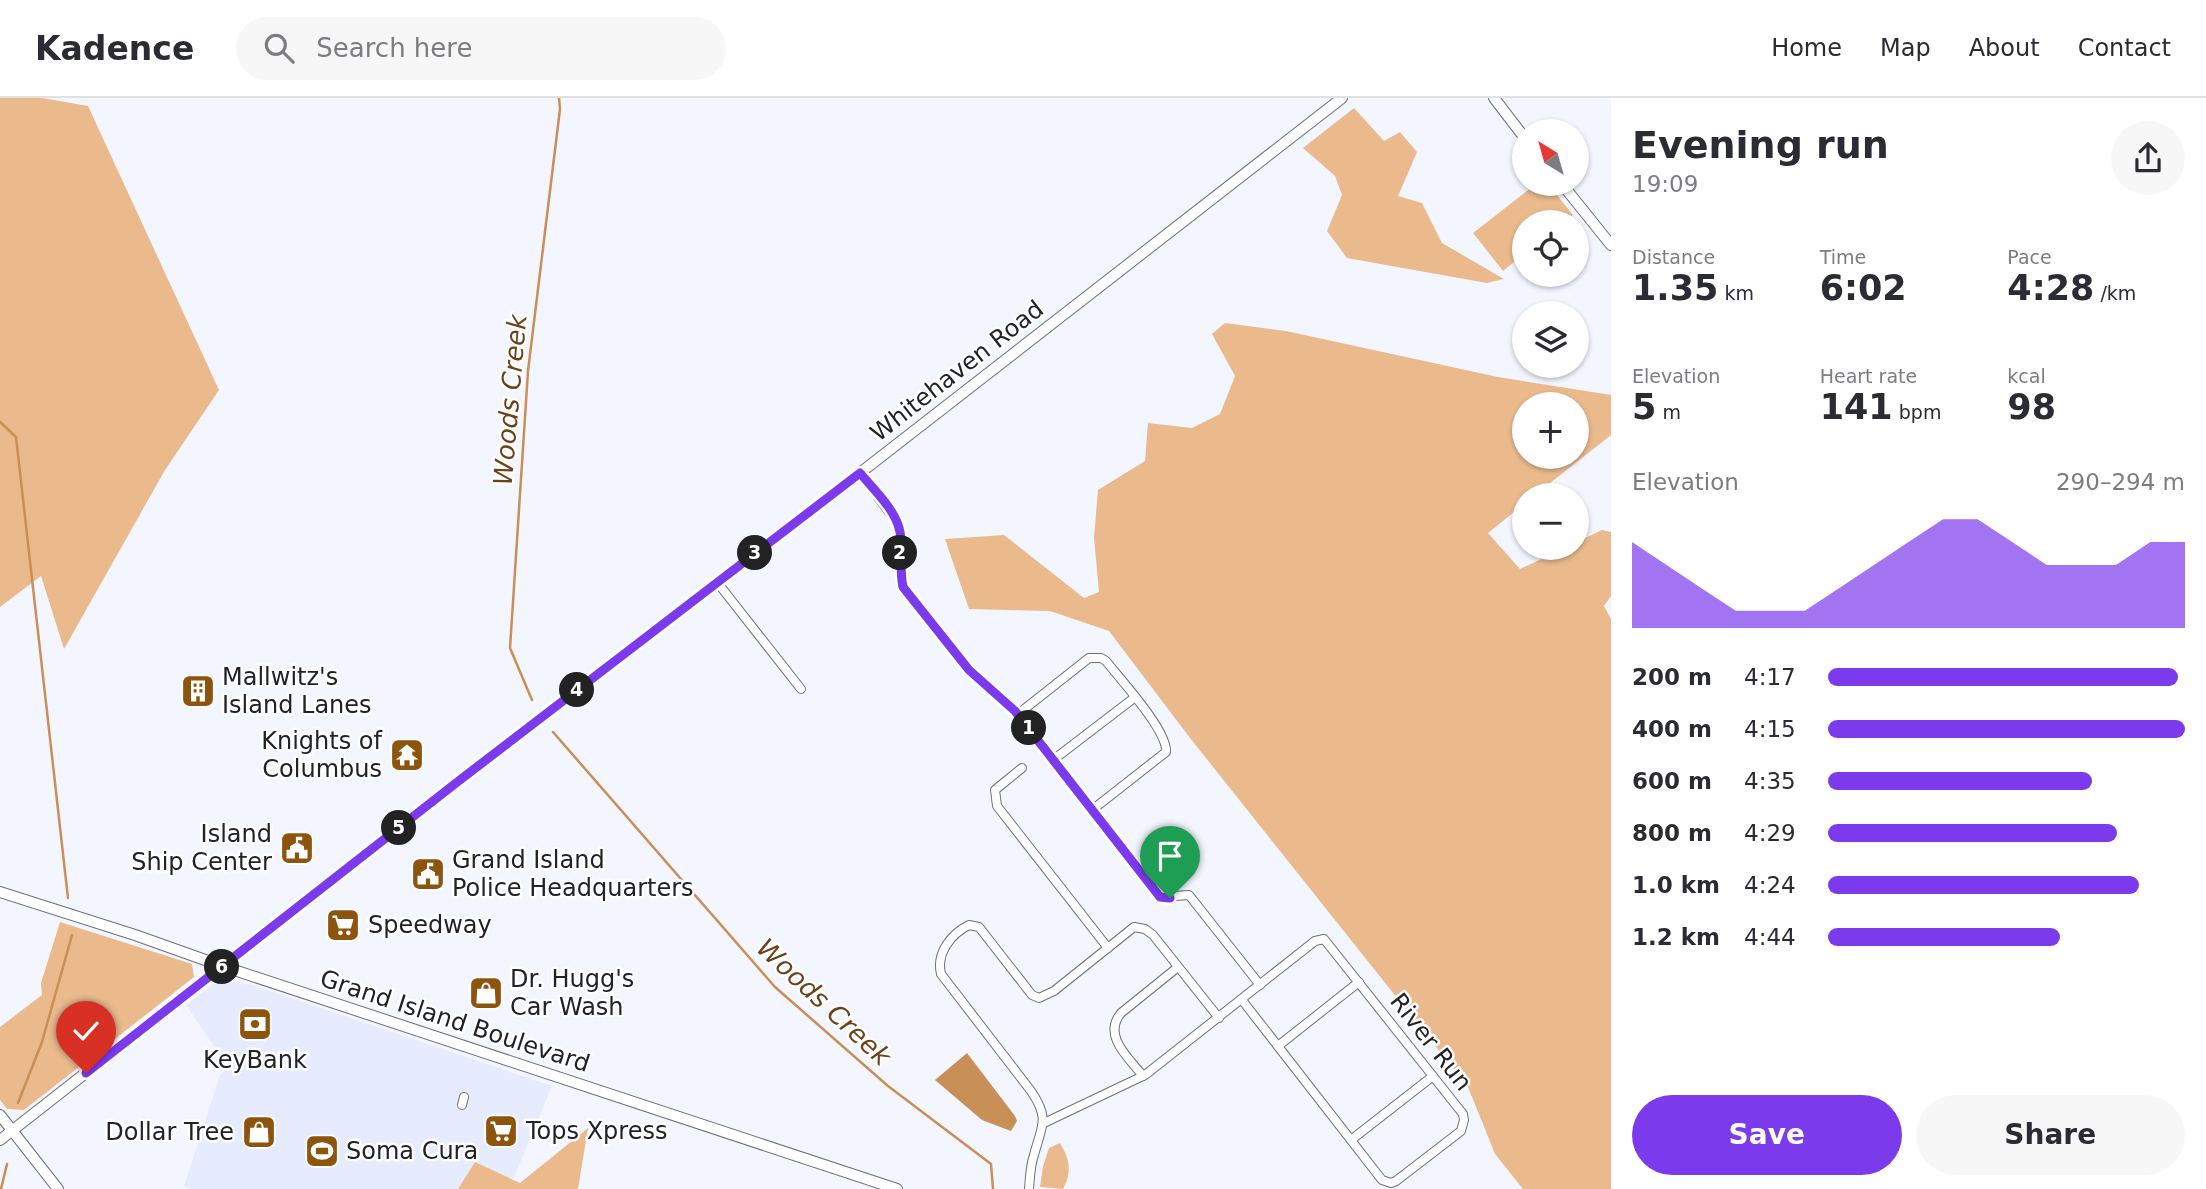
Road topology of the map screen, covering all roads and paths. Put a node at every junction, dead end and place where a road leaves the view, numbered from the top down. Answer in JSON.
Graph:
{"nodes":[{"id":1,"x":1342,"y":98,"type":"edge"},
{"id":2,"x":1493,"y":98,"type":"edge"},
{"id":3,"x":1512,"y":122,"type":"edge"},
{"id":4,"x":1572,"y":196,"type":"edge"},
{"id":5,"x":1611,"y":245,"type":"edge"},
{"id":6,"x":860,"y":473,"type":"junction"},
{"id":7,"x":717,"y":582,"type":"junction"},
{"id":8,"x":801,"y":689,"type":"dead end"},
{"id":9,"x":1134,"y":698,"type":"junction"},
{"id":10,"x":1018,"y":714,"type":"junction"},
{"id":11,"x":1053,"y":760,"type":"junction"},
{"id":12,"x":1021,"y":768,"type":"dead end"},
{"id":13,"x":1092,"y":810,"type":"junction"},
{"id":14,"x":0,"y":892,"type":"edge"},
{"id":15,"x":1108,"y":948,"type":"junction"},
{"id":16,"x":222,"y":966,"type":"junction"},
{"id":17,"x":1178,"y":967,"type":"junction"},
{"id":18,"x":1359,"y":982,"type":"junction"},
{"id":19,"x":1260,"y":985,"type":"junction"},
{"id":20,"x":1242,"y":1000,"type":"junction"},
{"id":21,"x":1219,"y":1018,"type":"junction"},
{"id":22,"x":1278,"y":1046,"type":"junction"},
{"id":23,"x":1143,"y":1076,"type":"junction"},
{"id":24,"x":1433,"y":1076,"type":"junction"},
{"id":25,"x":0,"y":1115,"type":"edge"},
{"id":26,"x":1044,"y":1123,"type":"junction"},
{"id":27,"x":12,"y":1130,"type":"junction"},
{"id":28,"x":0,"y":1140,"type":"edge"},
{"id":29,"x":1351,"y":1140,"type":"junction"},
{"id":30,"x":58,"y":1189,"type":"edge"},
{"id":31,"x":897,"y":1189,"type":"edge"},
{"id":32,"x":1029,"y":1189,"type":"edge"}],
"edges":[{"from":1,"to":6,"type":"street","name":"Whitehaven Road"},
{"from":2,"to":3,"type":"street"},
{"from":4,"to":5,"type":"street"},
{"from":6,"to":7,"type":"street","name":"Whitehaven Road"},
{"from":6,"to":10,"type":"street"},
{"from":7,"to":8,"type":"street"},
{"from":7,"to":16,"type":"street","name":"Whitehaven Road"},
{"from":9,"to":10,"type":"street"},
{"from":9,"to":11,"type":"street"},
{"from":9,"to":13,"type":"street"},
{"from":10,"to":11,"type":"street"},
{"from":11,"to":13,"type":"street"},
{"from":12,"to":15,"type":"street"},
{"from":13,"to":19,"type":"street"},
{"from":14,"to":16,"type":"street","name":"Grand Island Boulevard"},
{"from":15,"to":17,"type":"street"},
{"from":15,"to":26,"type":"street"},
{"from":16,"to":27,"type":"street","name":"Whitehaven Road"},
{"from":16,"to":31,"type":"street","name":"Grand Island Boulevard"},
{"from":17,"to":21,"type":"street"},
{"from":17,"to":23,"type":"street"},
{"from":18,"to":19,"type":"street","name":"River Run"},
{"from":18,"to":22,"type":"street"},
{"from":18,"to":24,"type":"street","name":"River Run"},
{"from":19,"to":20,"type":"street","name":"River Run"},
{"from":20,"to":21,"type":"street","name":"River Run"},
{"from":20,"to":22,"type":"street","name":"River Run"},
{"from":21,"to":23,"type":"street","name":"River Run"},
{"from":22,"to":29,"type":"street","name":"River Run"},
{"from":23,"to":26,"type":"street","name":"River Run"},
{"from":24,"to":29,"type":"street"},
{"from":24,"to":29,"type":"street","name":"River Run"},
{"from":25,"to":27,"type":"street"},
{"from":26,"to":32,"type":"street"},
{"from":27,"to":28,"type":"street","name":"Whitehaven Road"},
{"from":27,"to":30,"type":"street"}]}
